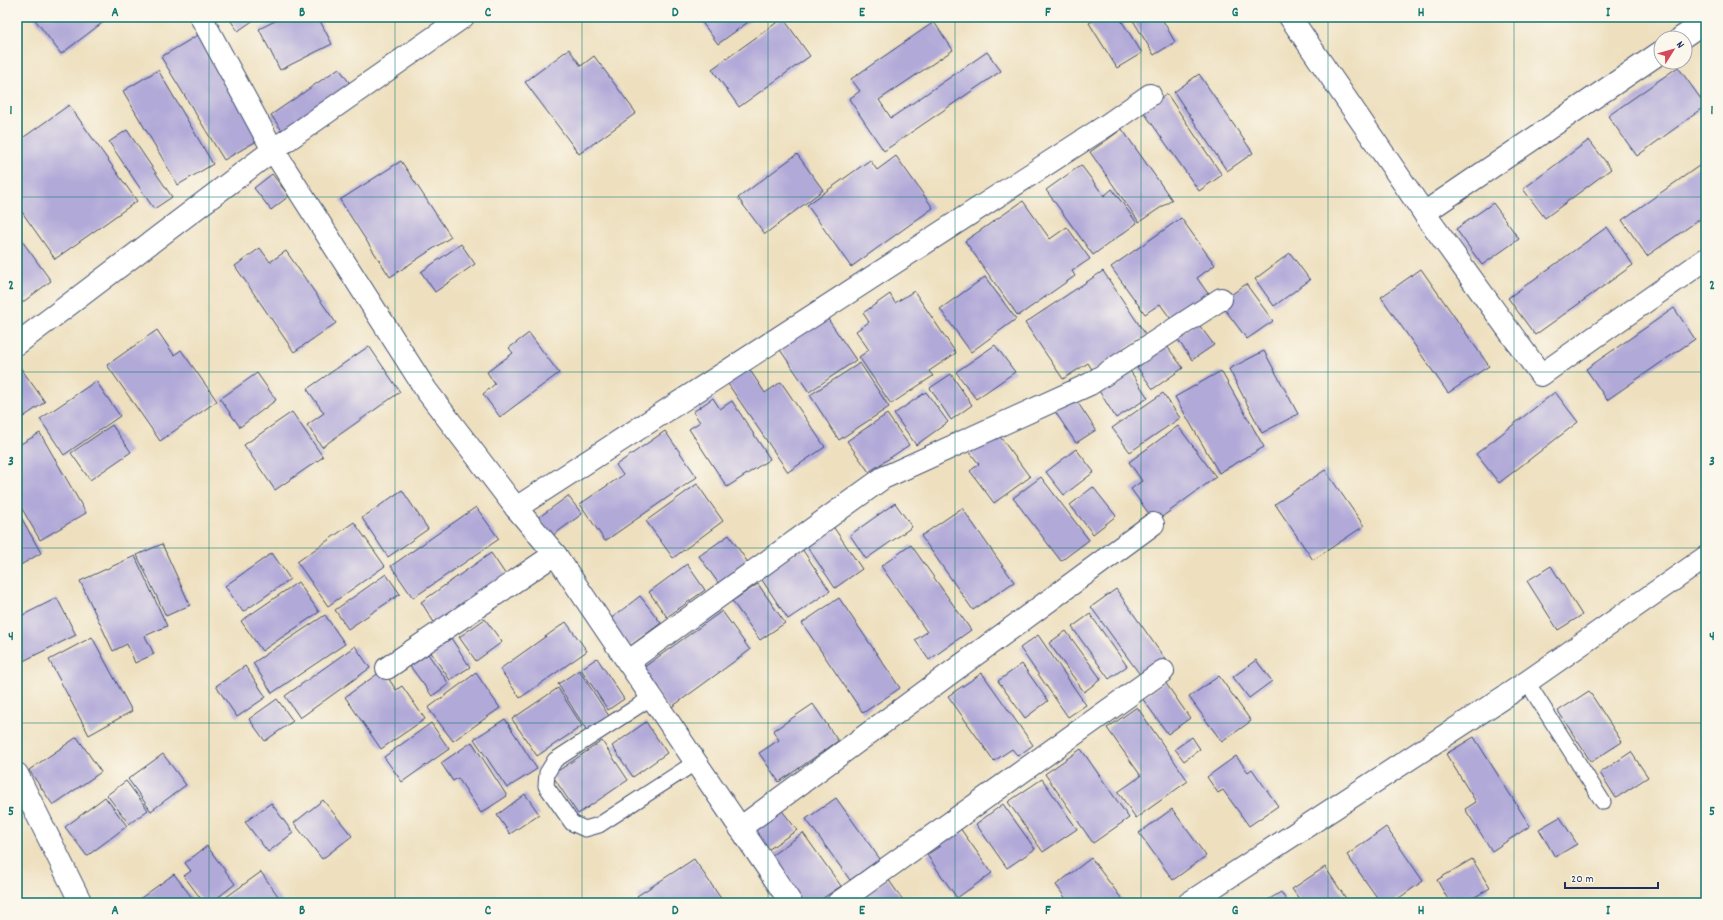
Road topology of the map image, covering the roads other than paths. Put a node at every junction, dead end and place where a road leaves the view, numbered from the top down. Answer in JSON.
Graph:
{"nodes":[{"id":1,"x":201,"y":17,"type":"edge"},
{"id":2,"x":463,"y":17,"type":"edge"},
{"id":3,"x":1290,"y":17,"type":"edge"},
{"id":4,"x":1706,"y":21,"type":"edge"},
{"id":5,"x":1693,"y":30,"type":"edge"},
{"id":6,"x":1653,"y":57,"type":"edge"},
{"id":7,"x":1150,"y":96,"type":"dead end"},
{"id":8,"x":273,"y":150,"type":"junction"},
{"id":9,"x":1424,"y":214,"type":"junction"},
{"id":10,"x":1706,"y":259,"type":"edge"},
{"id":11,"x":1221,"y":299,"type":"dead end"},
{"id":12,"x":17,"y":344,"type":"edge"},
{"id":13,"x":516,"y":508,"type":"junction"},
{"id":14,"x":1153,"y":524,"type":"dead end"},
{"id":15,"x":555,"y":554,"type":"junction"},
{"id":16,"x":1706,"y":556,"type":"edge"},
{"id":17,"x":628,"y":662,"type":"junction"},
{"id":18,"x":387,"y":668,"type":"dead end"},
{"id":19,"x":1163,"y":671,"type":"dead end"},
{"id":20,"x":1527,"y":682,"type":"junction"},
{"id":21,"x":652,"y":697,"type":"junction"},
{"id":22,"x":696,"y":762,"type":"junction"},
{"id":23,"x":17,"y":774,"type":"edge"},
{"id":24,"x":1603,"y":802,"type":"dead end"},
{"id":25,"x":740,"y":828,"type":"junction"},
{"id":26,"x":81,"y":903,"type":"edge"},
{"id":27,"x":791,"y":903,"type":"edge"},
{"id":28,"x":838,"y":903,"type":"edge"},
{"id":29,"x":1189,"y":903,"type":"edge"}],
"edges":[{"from":1,"to":8,"type":"street"},
{"from":2,"to":8,"type":"street"},
{"from":3,"to":9,"type":"street"},
{"from":4,"to":5,"type":"street"},
{"from":6,"to":9,"type":"street"},
{"from":7,"to":13,"type":"street"},
{"from":8,"to":12,"type":"street"},
{"from":8,"to":13,"type":"street"},
{"from":9,"to":10,"type":"street"},
{"from":11,"to":17,"type":"street"},
{"from":13,"to":15,"type":"street"},
{"from":14,"to":25,"type":"street"},
{"from":15,"to":17,"type":"street"},
{"from":15,"to":18,"type":"street"},
{"from":16,"to":20,"type":"street"},
{"from":17,"to":21,"type":"street"},
{"from":19,"to":28,"type":"street"},
{"from":20,"to":24,"type":"lane"},
{"from":20,"to":29,"type":"street"},
{"from":21,"to":22,"type":"street"},
{"from":21,"to":22,"type":"lane"},
{"from":22,"to":25,"type":"street"},
{"from":23,"to":26,"type":"street"},
{"from":25,"to":27,"type":"street"}]}
